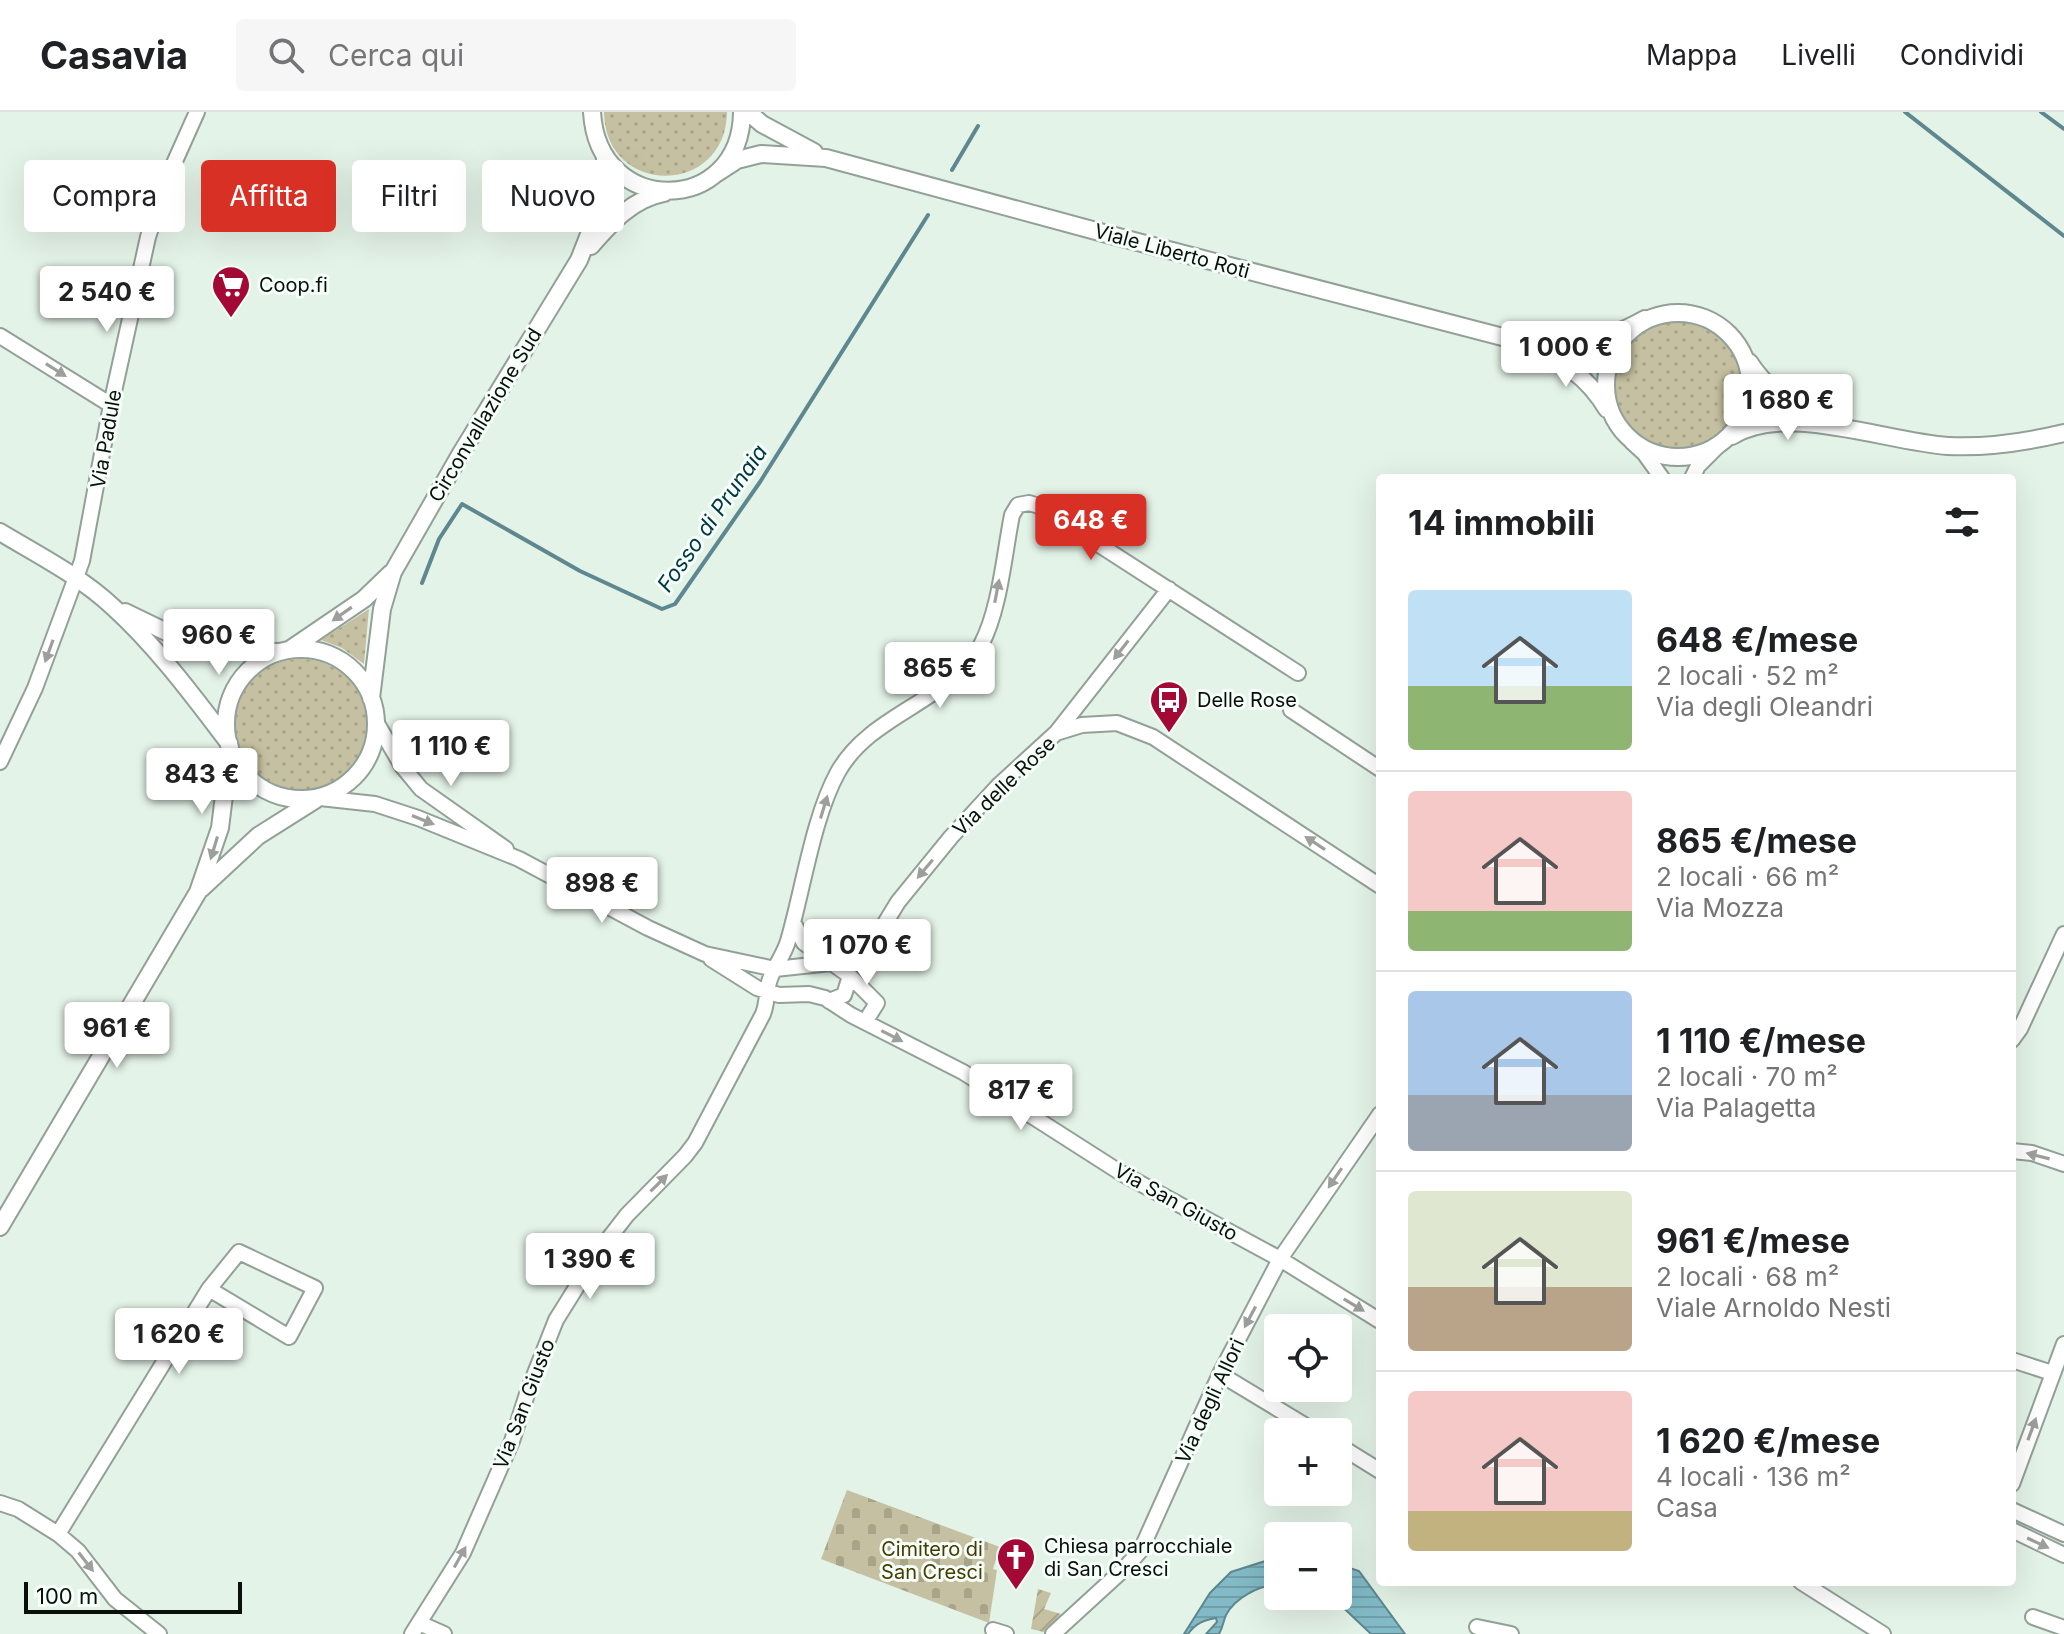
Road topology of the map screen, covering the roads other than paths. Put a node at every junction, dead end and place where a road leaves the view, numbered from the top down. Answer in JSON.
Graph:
{"nodes":[{"id":1,"x":197,"y":112,"type":"edge"},
{"id":2,"x":592,"y":112,"type":"edge"},
{"id":3,"x":745,"y":112,"type":"edge"},
{"id":4,"x":826,"y":158,"type":"junction"},
{"id":5,"x":605,"y":159,"type":"junction"},
{"id":6,"x":717,"y":173,"type":"junction"},
{"id":7,"x":673,"y":191,"type":"junction"},
{"id":8,"x":579,"y":260,"type":"junction"},
{"id":9,"x":1645,"y":319,"type":"junction"},
{"id":10,"x":0,"y":336,"type":"edge"},
{"id":11,"x":1518,"y":341,"type":"junction"},
{"id":12,"x":1740,"y":348,"type":"junction"},
{"id":13,"x":111,"y":405,"type":"junction"},
{"id":14,"x":1852,"y":430,"type":"junction"},
{"id":15,"x":2064,"y":433,"type":"edge"},
{"id":16,"x":1626,"y":436,"type":"junction"},
{"id":17,"x":1721,"y":443,"type":"junction"},
{"id":18,"x":1659,"y":474,"type":"edge"},
{"id":19,"x":1694,"y":474,"type":"edge"},
{"id":20,"x":0,"y":532,"type":"edge"},
{"id":21,"x":393,"y":572,"type":"junction"},
{"id":22,"x":76,"y":577,"type":"junction"},
{"id":23,"x":1169,"y":589,"type":"junction"},
{"id":24,"x":113,"y":606,"type":"junction"},
{"id":25,"x":284,"y":652,"type":"junction"},
{"id":26,"x":1298,"y":673,"type":"dead end"},
{"id":27,"x":371,"y":698,"type":"junction"},
{"id":28,"x":1291,"y":710,"type":"dead end"},
{"id":29,"x":375,"y":720,"type":"junction"},
{"id":30,"x":1056,"y":733,"type":"junction"},
{"id":31,"x":230,"y":745,"type":"junction"},
{"id":32,"x":0,"y":762,"type":"edge"},
{"id":33,"x":1376,"y":766,"type":"edge"},
{"id":34,"x":320,"y":798,"type":"junction"},
{"id":35,"x":519,"y":859,"type":"junction"},
{"id":36,"x":1376,"y":883,"type":"edge"},
{"id":37,"x":198,"y":892,"type":"junction"},
{"id":38,"x":793,"y":922,"type":"junction"},
{"id":39,"x":2064,"y":934,"type":"edge"},
{"id":40,"x":705,"y":954,"type":"junction"},
{"id":41,"x":831,"y":963,"type":"junction"},
{"id":42,"x":775,"y":969,"type":"junction"},
{"id":43,"x":850,"y":976,"type":"junction"},
{"id":44,"x":769,"y":992,"type":"junction"},
{"id":45,"x":829,"y":1001,"type":"junction"},
{"id":46,"x":865,"y":1022,"type":"junction"},
{"id":47,"x":2016,"y":1034,"type":"edge"},
{"id":48,"x":1376,"y":1120,"type":"edge"},
{"id":49,"x":2016,"y":1151,"type":"edge"},
{"id":50,"x":2064,"y":1164,"type":"edge"},
{"id":51,"x":0,"y":1227,"type":"edge"},
{"id":52,"x":1280,"y":1259,"type":"junction"},
{"id":53,"x":209,"y":1289,"type":"junction"},
{"id":54,"x":1376,"y":1319,"type":"edge"},
{"id":55,"x":2064,"y":1344,"type":"edge"},
{"id":56,"x":2016,"y":1361,"type":"edge"},
{"id":57,"x":2052,"y":1373,"type":"junction"},
{"id":58,"x":1220,"y":1374,"type":"junction"},
{"id":59,"x":1293,"y":1418,"type":"edge"},
{"id":60,"x":1352,"y":1454,"type":"edge"},
{"id":61,"x":1376,"y":1469,"type":"edge"},
{"id":62,"x":2016,"y":1473,"type":"edge"},
{"id":63,"x":0,"y":1503,"type":"edge"},
{"id":64,"x":2016,"y":1512,"type":"edge"},
{"id":65,"x":2016,"y":1532,"type":"edge"},
{"id":66,"x":58,"y":1534,"type":"junction"},
{"id":67,"x":2064,"y":1534,"type":"edge"},
{"id":68,"x":2064,"y":1555,"type":"edge"},
{"id":69,"x":1807,"y":1586,"type":"edge"},
{"id":70,"x":2033,"y":1617,"type":"dead end"},
{"id":71,"x":1477,"y":1627,"type":"dead end"},
{"id":72,"x":415,"y":1628,"type":"edge"},
{"id":73,"x":2064,"y":1628,"type":"edge"},
{"id":74,"x":159,"y":1634,"type":"edge"},
{"id":75,"x":444,"y":1634,"type":"edge"},
{"id":76,"x":1053,"y":1634,"type":"edge"},
{"id":77,"x":1511,"y":1634,"type":"edge"},
{"id":78,"x":1883,"y":1634,"type":"edge"}],
"edges":[{"from":1,"to":13,"type":"street","name":"Via Padule"},
{"from":2,"to":5,"type":"street","name":"Circonvallazione Sud"},
{"from":3,"to":4,"type":"street","name":"Viale Liberto Roti"},
{"from":3,"to":6,"type":"street"},
{"from":4,"to":6,"type":"street","name":"Viale Liberto Roti"},
{"from":4,"to":11,"type":"street","name":"Viale Liberto Roti"},
{"from":5,"to":7,"type":"street"},
{"from":5,"to":8,"type":"street","name":"Circonvallazione Sud"},
{"from":6,"to":7,"type":"street","name":"Circonvallazione Sud"},
{"from":7,"to":8,"type":"street","name":"Circonvallazione Sud"},
{"from":8,"to":21,"type":"street","name":"Circonvallazione Sud"},
{"from":9,"to":11,"type":"street","name":"Viale Liberto Roti"},
{"from":9,"to":12,"type":"street","name":"Viale Liberto Roti"},
{"from":9,"to":16,"type":"street"},
{"from":10,"to":13,"type":"street","one_way":true},
{"from":11,"to":16,"type":"street","name":"Viale Liberto Roti"},
{"from":12,"to":14,"type":"street","name":"Viale Liberto Roti"},
{"from":12,"to":17,"type":"street"},
{"from":13,"to":22,"type":"street","name":"Via Padule"},
{"from":14,"to":15,"type":"street","name":"Viale Liberto Roti"},
{"from":14,"to":17,"type":"street","name":"Viale Liberto Roti"},
{"from":16,"to":17,"type":"street","name":"Viale Liberto Roti"},
{"from":16,"to":18,"type":"street"},
{"from":17,"to":19,"type":"street"},
{"from":20,"to":22,"type":"street"},
{"from":21,"to":25,"type":"street","name":"Circonvallazione Sud","one_way":true},
{"from":21,"to":27,"type":"street","name":"Circonvallazione Sud"},
{"from":22,"to":24,"type":"street"},
{"from":22,"to":32,"type":"street","name":"Via Padule","one_way":true},
{"from":23,"to":26,"type":"street"},
{"from":23,"to":30,"type":"street","one_way":true},
{"from":38,"to":23,"type":"street","name":"Via San Giusto","one_way":true},
{"from":24,"to":25,"type":"street"},
{"from":24,"to":31,"type":"street"},
{"from":25,"to":27,"type":"street"},
{"from":25,"to":31,"type":"street"},
{"from":27,"to":29,"type":"street"},
{"from":28,"to":33,"type":"street"},
{"from":29,"to":34,"type":"street"},
{"from":29,"to":35,"type":"street"},
{"from":36,"to":30,"type":"street","name":"Via delle Rose","one_way":true},
{"from":30,"to":41,"type":"street","name":"Via delle Rose","one_way":true},
{"from":31,"to":34,"type":"street"},
{"from":31,"to":37,"type":"street","one_way":true},
{"from":34,"to":35,"type":"street","one_way":true},
{"from":34,"to":37,"type":"street"},
{"from":35,"to":40,"type":"street"},
{"from":37,"to":51,"type":"street"},
{"from":38,"to":41,"type":"street"},
{"from":38,"to":42,"type":"street","name":"Via San Giusto"},
{"from":39,"to":47,"type":"street"},
{"from":40,"to":42,"type":"street"},
{"from":40,"to":44,"type":"street"},
{"from":41,"to":42,"type":"street"},
{"from":41,"to":43,"type":"street"},
{"from":42,"to":44,"type":"street","name":"Via San Giusto"},
{"from":43,"to":45,"type":"street"},
{"from":43,"to":46,"type":"street"},
{"from":44,"to":45,"type":"street","name":"Via San Giusto"},
{"from":72,"to":44,"type":"street","name":"Via San Giusto","one_way":true},
{"from":45,"to":46,"type":"street","name":"Via San Giusto"},
{"from":46,"to":52,"type":"street","name":"Via San Giusto","one_way":true},
{"from":48,"to":52,"type":"street","name":"Via degli Allori","one_way":true},
{"from":50,"to":49,"type":"street","one_way":true},
{"from":52,"to":54,"type":"street","name":"Via San Giusto","one_way":true},
{"from":52,"to":58,"type":"street","name":"Via degli Allori","one_way":true},
{"from":53,"to":53,"type":"street"},
{"from":53,"to":66,"type":"street"},
{"from":55,"to":57,"type":"street"},
{"from":56,"to":57,"type":"street"},
{"from":62,"to":57,"type":"street","one_way":true},
{"from":58,"to":59,"type":"street"},
{"from":58,"to":76,"type":"street","name":"Via degli Allori"},
{"from":60,"to":61,"type":"street"},
{"from":63,"to":66,"type":"street"},
{"from":64,"to":67,"type":"street"},
{"from":65,"to":68,"type":"street","one_way":true},
{"from":66,"to":74,"type":"street","one_way":true},
{"from":69,"to":78,"type":"street"},
{"from":70,"to":73,"type":"street"},
{"from":71,"to":77,"type":"street"},
{"from":72,"to":75,"type":"street","name":"Via San Giusto"}]}
